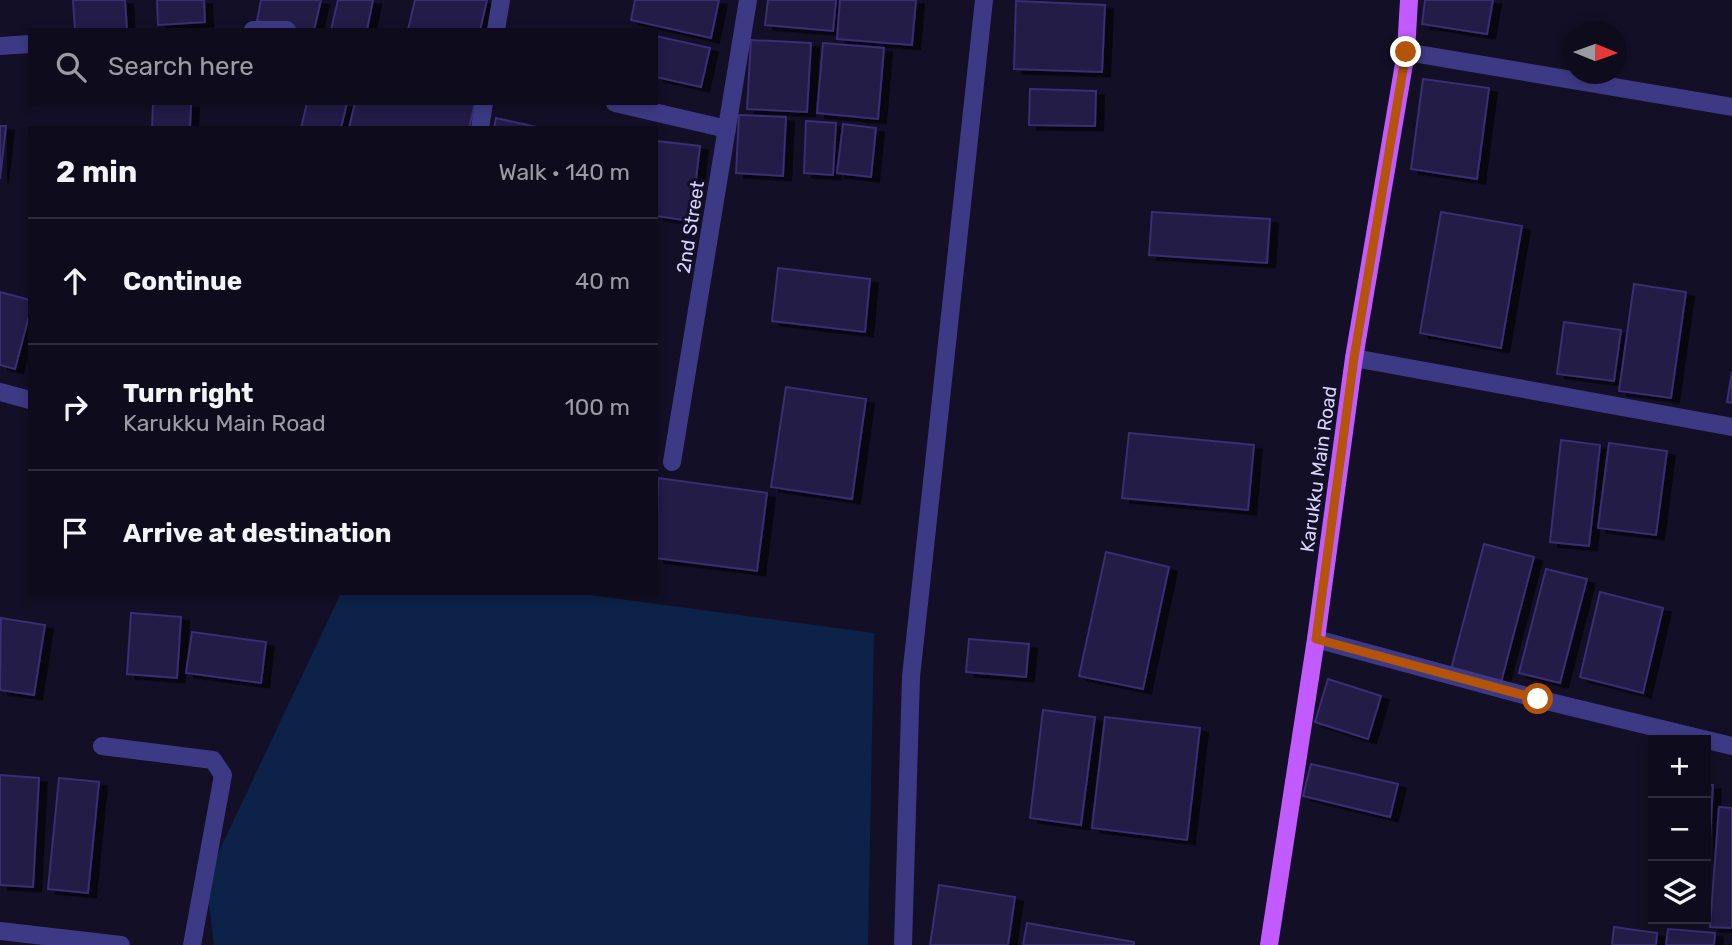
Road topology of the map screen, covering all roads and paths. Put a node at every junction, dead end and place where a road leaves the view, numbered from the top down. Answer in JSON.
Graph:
{"nodes":[{"id":1,"x":501,"y":0,"type":"edge"},
{"id":2,"x":748,"y":0,"type":"edge"},
{"id":3,"x":984,"y":0,"type":"edge"},
{"id":4,"x":1409,"y":0,"type":"edge"},
{"id":5,"x":496,"y":28,"type":"edge"},
{"id":6,"x":28,"y":44,"type":"edge"},
{"id":7,"x":0,"y":46,"type":"edge"},
{"id":8,"x":1406,"y":52,"type":"junction"},
{"id":9,"x":484,"y":105,"type":"edge"},
{"id":10,"x":624,"y":105,"type":"edge"},
{"id":11,"x":1732,"y":107,"type":"edge"},
{"id":12,"x":480,"y":126,"type":"edge"},
{"id":13,"x":727,"y":129,"type":"junction"},
{"id":14,"x":1354,"y":358,"type":"junction"},
{"id":15,"x":0,"y":392,"type":"edge"},
{"id":16,"x":28,"y":399,"type":"edge"},
{"id":17,"x":1732,"y":427,"type":"edge"},
{"id":18,"x":672,"y":462,"type":"dead end"},
{"id":19,"x":1316,"y":639,"type":"junction"},
{"id":20,"x":102,"y":746,"type":"dead end"},
{"id":21,"x":1732,"y":746,"type":"edge"},
{"id":22,"x":0,"y":931,"type":"edge"},
{"id":23,"x":121,"y":945,"type":"edge"},
{"id":24,"x":192,"y":945,"type":"edge"},
{"id":25,"x":904,"y":945,"type":"edge"},
{"id":26,"x":1269,"y":945,"type":"edge"}],
"edges":[{"from":1,"to":5,"type":"street"},
{"from":2,"to":13,"type":"street","name":"2nd Street"},
{"from":3,"to":25,"type":"street"},
{"from":4,"to":8,"type":"main road","name":"Karukku Main Road"},
{"from":6,"to":7,"type":"street"},
{"from":8,"to":11,"type":"street"},
{"from":8,"to":14,"type":"main road","name":"Karukku Main Road"},
{"from":9,"to":12,"type":"street"},
{"from":10,"to":13,"type":"street"},
{"from":13,"to":18,"type":"street","name":"2nd Street"},
{"from":14,"to":17,"type":"street"},
{"from":14,"to":19,"type":"main road","name":"Karukku Main Road"},
{"from":15,"to":16,"type":"street"},
{"from":19,"to":21,"type":"street"},
{"from":19,"to":26,"type":"main road","name":"Karukku Main Road"},
{"from":20,"to":24,"type":"street"},
{"from":22,"to":23,"type":"street"}]}
